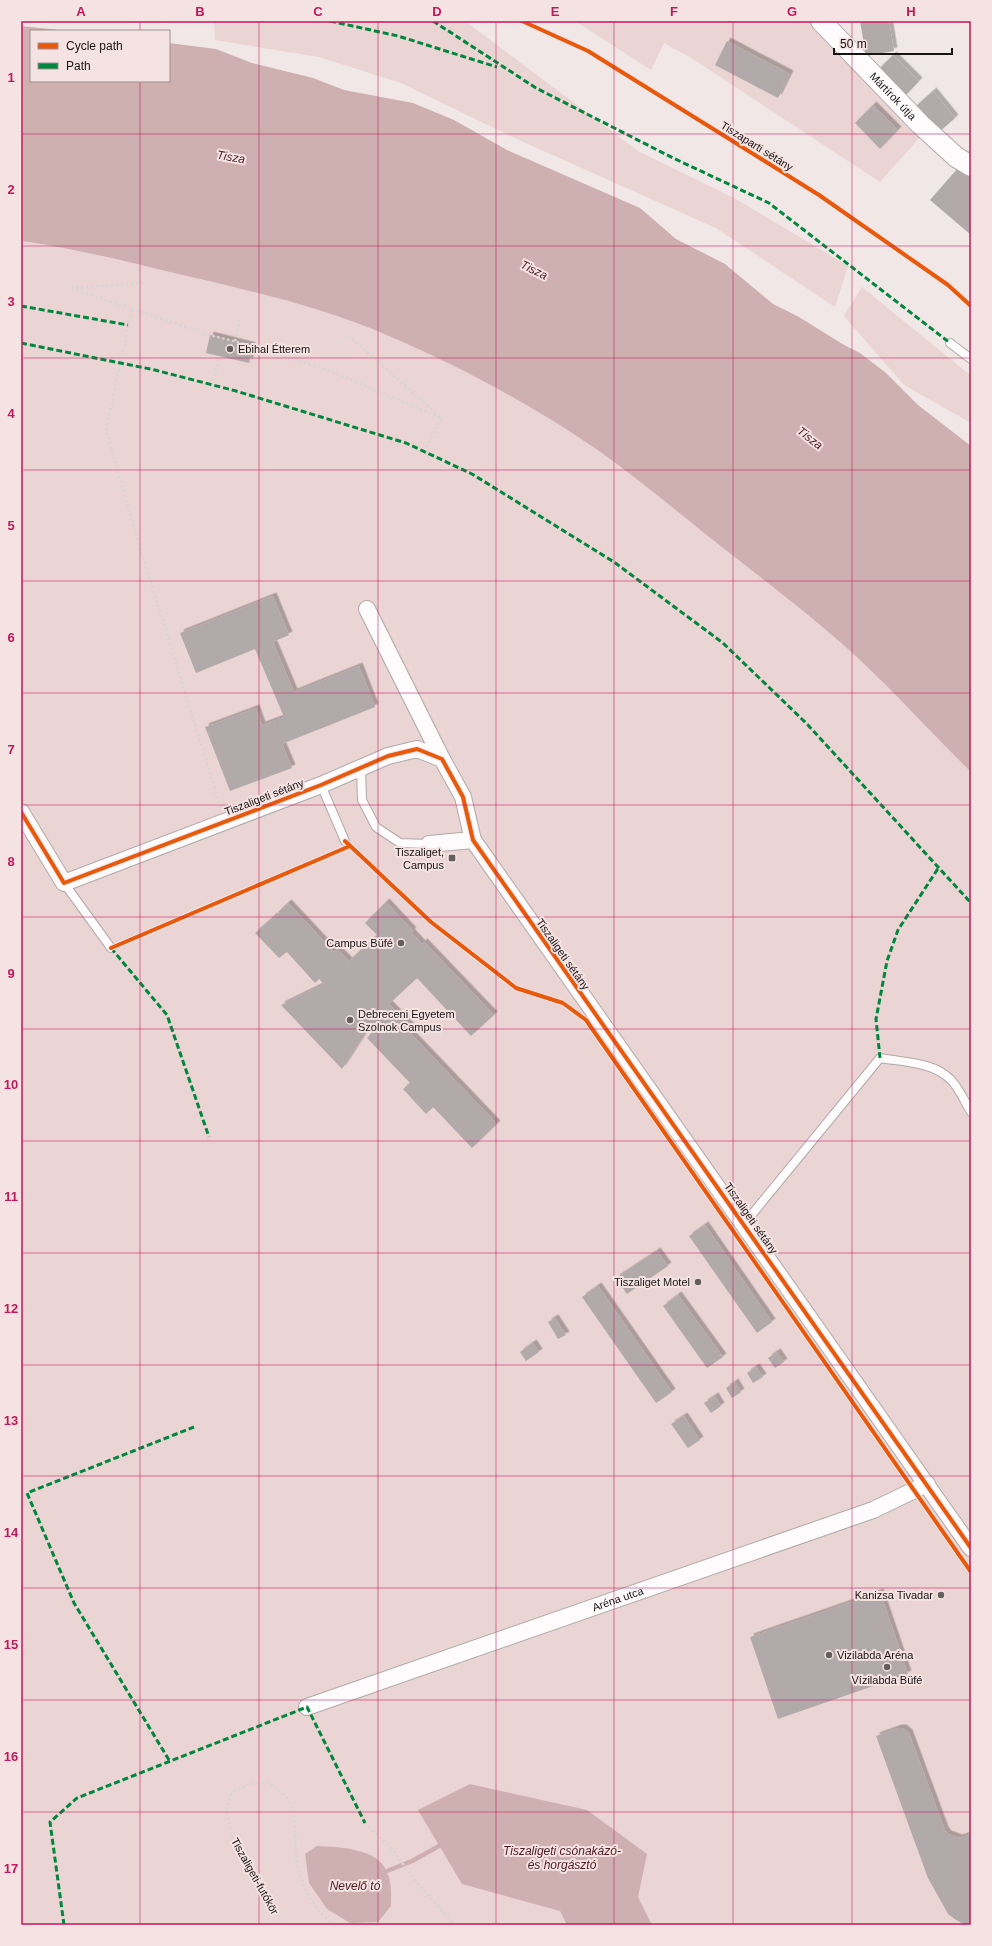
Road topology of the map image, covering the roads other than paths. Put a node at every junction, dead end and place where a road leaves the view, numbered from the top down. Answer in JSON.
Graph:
{"nodes":[{"id":1,"x":821,"y":21,"type":"edge"},
{"id":2,"x":971,"y":166,"type":"edge"},
{"id":3,"x":950,"y":343,"type":"dead end"},
{"id":4,"x":971,"y":360,"type":"edge"},
{"id":5,"x":367,"y":609,"type":"dead end"},
{"id":6,"x":442,"y":759,"type":"junction"},
{"id":7,"x":361,"y":769,"type":"junction"},
{"id":8,"x":321,"y":785,"type":"junction"},
{"id":9,"x":21,"y":812,"type":"edge"},
{"id":10,"x":344,"y":840,"type":"dead end"},
{"id":11,"x":473,"y":840,"type":"junction"},
{"id":12,"x":429,"y":844,"type":"joint"},
{"id":13,"x":64,"y":883,"type":"junction"},
{"id":14,"x":111,"y":948,"type":"dead end"},
{"id":15,"x":971,"y":1112,"type":"edge"},
{"id":16,"x":744,"y":1224,"type":"junction"},
{"id":17,"x":927,"y":1484,"type":"junction"},
{"id":18,"x":971,"y":1548,"type":"edge"},
{"id":19,"x":307,"y":1707,"type":"dead end"}],
"edges":[{"from":1,"to":2,"type":"street","name":"Mártírok útja"},
{"from":3,"to":4,"type":"lane"},
{"from":5,"to":6,"type":"street","name":"Tiszaligeti sétány"},
{"from":6,"to":7,"type":"street","name":"Tiszaligeti sétány"},
{"from":6,"to":11,"type":"street","name":"Tiszaligeti sétány"},
{"from":7,"to":8,"type":"street","name":"Tiszaligeti sétány"},
{"from":7,"to":12,"type":"lane"},
{"from":8,"to":10,"type":"lane"},
{"from":8,"to":13,"type":"street","name":"Tiszaligeti sétány"},
{"from":9,"to":13,"type":"street"},
{"from":11,"to":12,"type":"street"},
{"from":11,"to":16,"type":"street","name":"Tiszaligeti sétány"},
{"from":13,"to":14,"type":"lane"},
{"from":15,"to":16,"type":"lane"},
{"from":16,"to":17,"type":"street","name":"Tiszaligeti sétány"},
{"from":17,"to":18,"type":"street","name":"Tiszaligeti sétány"},
{"from":17,"to":19,"type":"street","name":"Aréna utca"}]}
